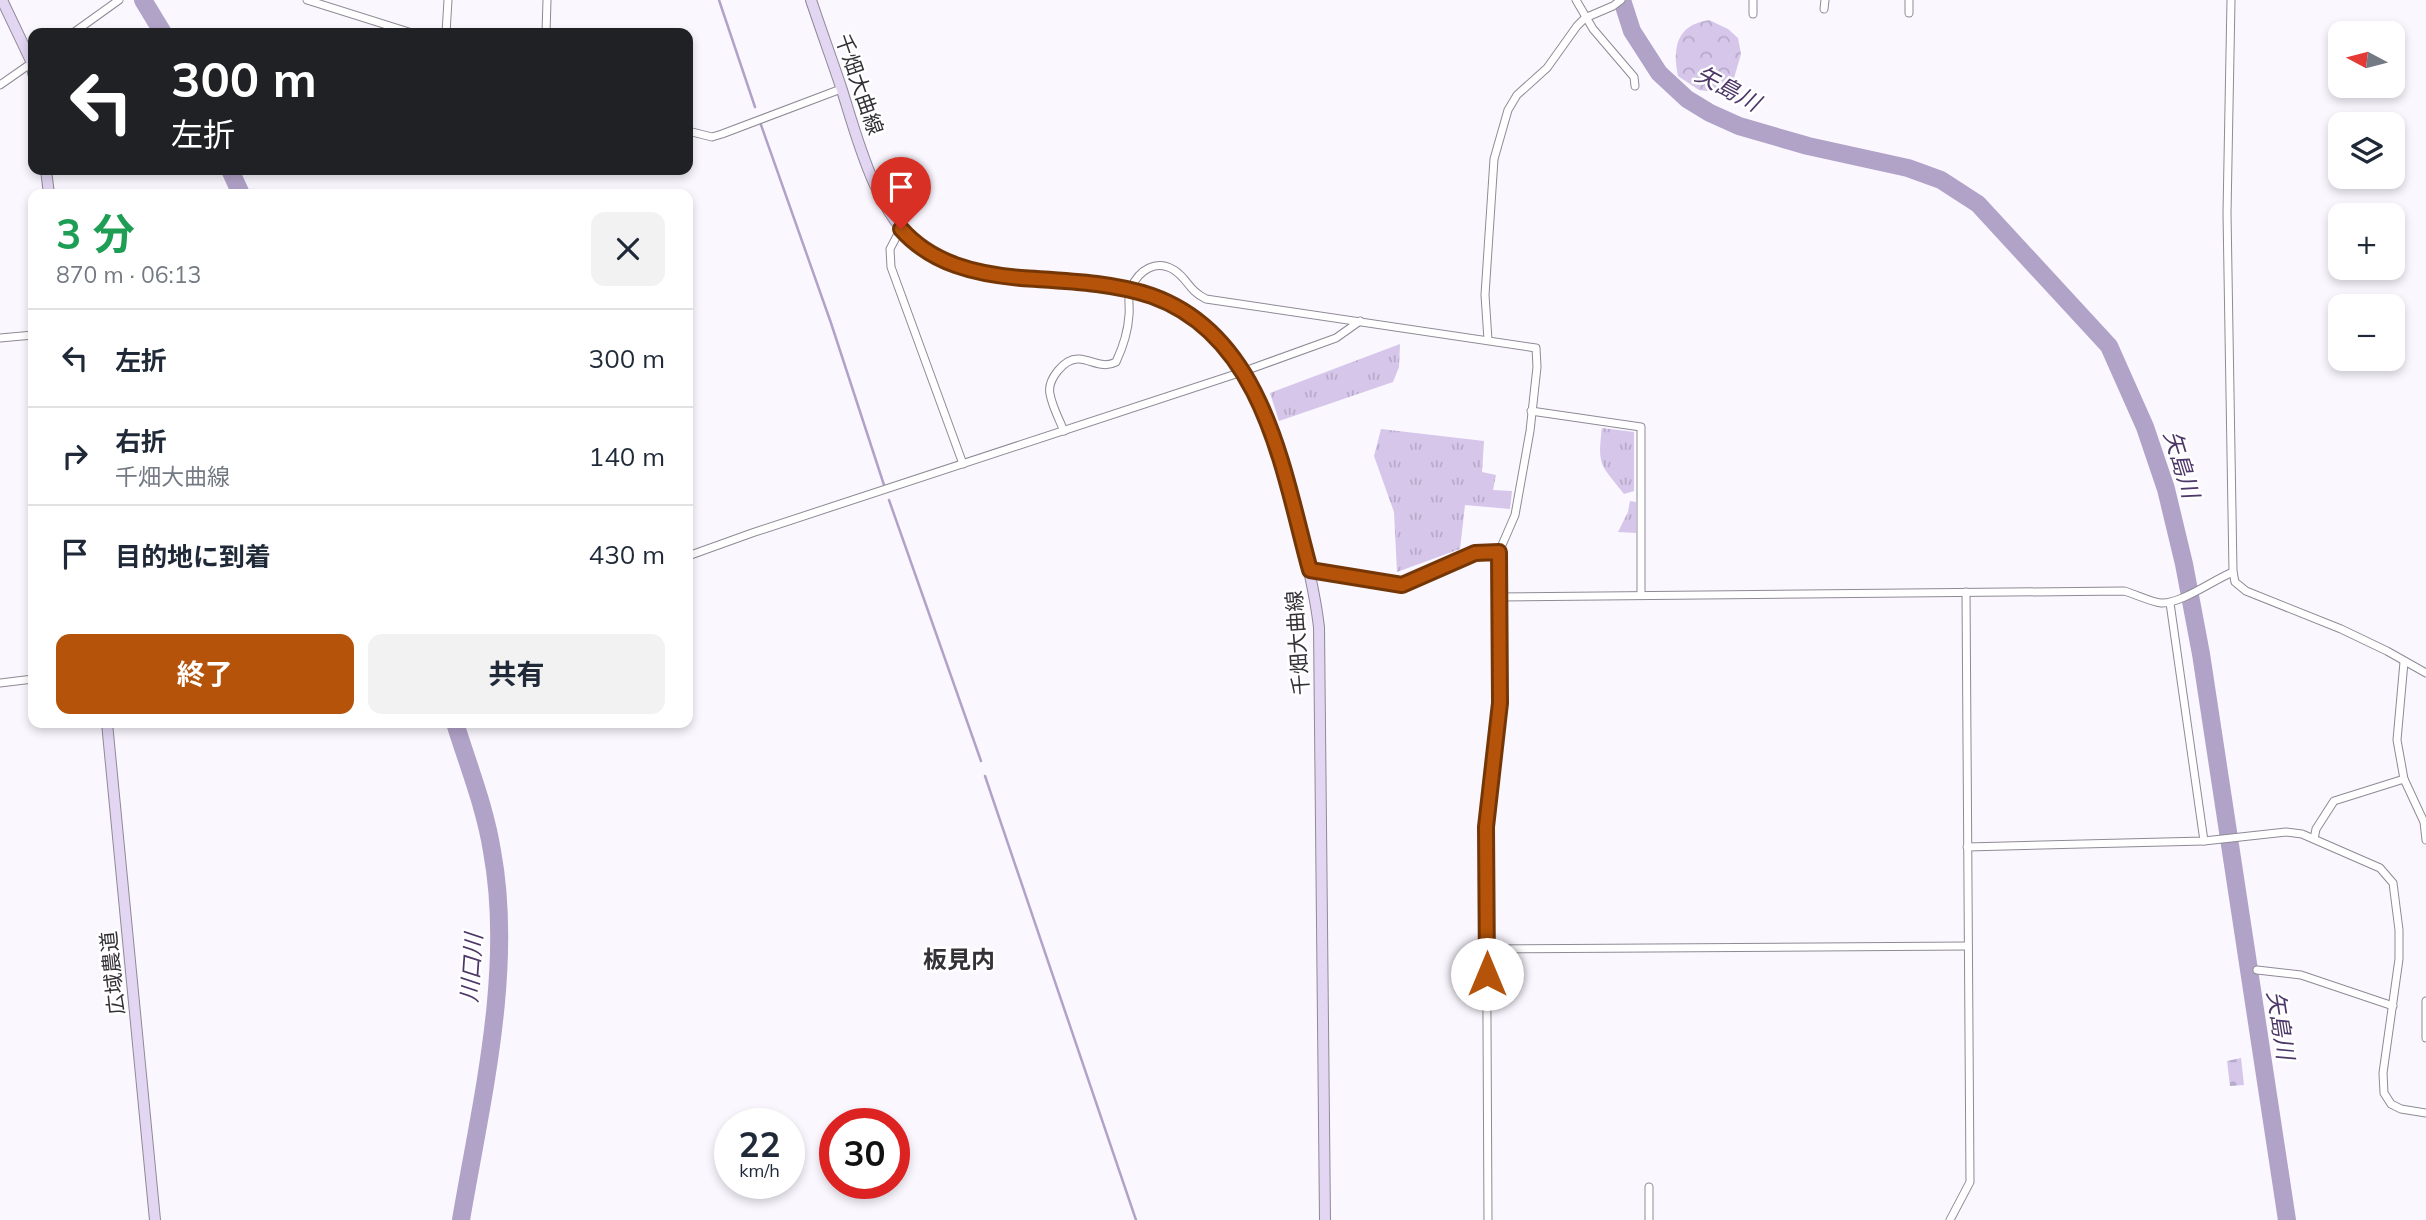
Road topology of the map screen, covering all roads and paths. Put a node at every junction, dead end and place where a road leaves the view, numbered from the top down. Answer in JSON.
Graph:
{"nodes":[{"id":1,"x":2,"y":0,"type":"edge"},
{"id":2,"x":119,"y":0,"type":"edge"},
{"id":3,"x":307,"y":0,"type":"edge"},
{"id":4,"x":449,"y":0,"type":"edge"},
{"id":5,"x":547,"y":0,"type":"edge"},
{"id":6,"x":811,"y":0,"type":"edge"},
{"id":7,"x":1576,"y":0,"type":"edge"},
{"id":8,"x":1621,"y":0,"type":"edge"},
{"id":9,"x":1753,"y":0,"type":"edge"},
{"id":10,"x":1825,"y":0,"type":"edge"},
{"id":11,"x":1909,"y":0,"type":"edge"},
{"id":12,"x":2231,"y":0,"type":"edge"},
{"id":13,"x":1824,"y":9,"type":"dead end"},
{"id":14,"x":1753,"y":13,"type":"dead end"},
{"id":15,"x":1909,"y":13,"type":"dead end"},
{"id":16,"x":1585,"y":18,"type":"junction"},
{"id":17,"x":81,"y":28,"type":"edge"},
{"id":18,"x":396,"y":28,"type":"edge"},
{"id":19,"x":446,"y":28,"type":"edge"},
{"id":20,"x":546,"y":28,"type":"edge"},
{"id":21,"x":28,"y":55,"type":"edge"},
{"id":22,"x":28,"y":69,"type":"edge"},
{"id":23,"x":0,"y":85,"type":"edge"},
{"id":24,"x":1635,"y":86,"type":"dead end"},
{"id":25,"x":841,"y":89,"type":"junction"},
{"id":26,"x":693,"y":132,"type":"edge"},
{"id":27,"x":901,"y":229,"type":"junction"},
{"id":28,"x":1129,"y":290,"type":"junction"},
{"id":29,"x":1360,"y":321,"type":"junction"},
{"id":30,"x":28,"y":335,"type":"edge"},
{"id":31,"x":0,"y":338,"type":"edge"},
{"id":32,"x":1488,"y":340,"type":"junction"},
{"id":33,"x":1242,"y":372,"type":"junction"},
{"id":34,"x":1531,"y":411,"type":"junction"},
{"id":35,"x":1064,"y":431,"type":"junction"},
{"id":36,"x":963,"y":464,"type":"junction"},
{"id":37,"x":1499,"y":552,"type":"junction"},
{"id":38,"x":693,"y":554,"type":"edge"},
{"id":39,"x":1310,"y":570,"type":"junction"},
{"id":40,"x":2233,"y":572,"type":"junction"},
{"id":41,"x":1966,"y":592,"type":"junction"},
{"id":42,"x":1641,"y":594,"type":"junction"},
{"id":43,"x":1498,"y":597,"type":"junction"},
{"id":44,"x":2173,"y":602,"type":"junction"},
{"id":45,"x":2404,"y":662,"type":"junction"},
{"id":46,"x":2426,"y":673,"type":"edge"},
{"id":47,"x":28,"y":680,"type":"edge"},
{"id":48,"x":0,"y":683,"type":"edge"},
{"id":49,"x":107,"y":728,"type":"edge"},
{"id":50,"x":2404,"y":779,"type":"junction"},
{"id":51,"x":2314,"y":839,"type":"junction"},
{"id":52,"x":2426,"y":840,"type":"edge"},
{"id":53,"x":2204,"y":841,"type":"junction"},
{"id":54,"x":1967,"y":847,"type":"junction"},
{"id":55,"x":1968,"y":946,"type":"junction"},
{"id":56,"x":1487,"y":949,"type":"junction"},
{"id":57,"x":2257,"y":970,"type":"dead end"},
{"id":58,"x":2426,"y":1001,"type":"edge"},
{"id":59,"x":2393,"y":1006,"type":"junction"},
{"id":60,"x":2426,"y":1038,"type":"edge"},
{"id":61,"x":2426,"y":1113,"type":"edge"},
{"id":62,"x":1649,"y":1187,"type":"dead end"},
{"id":63,"x":155,"y":1220,"type":"edge"},
{"id":64,"x":1325,"y":1220,"type":"edge"},
{"id":65,"x":1488,"y":1220,"type":"edge"},
{"id":66,"x":1649,"y":1220,"type":"edge"},
{"id":67,"x":1950,"y":1220,"type":"edge"}],
"edges":[{"from":1,"to":21,"type":"main road"},
{"from":2,"to":17,"type":"street"},
{"from":3,"to":18,"type":"street"},
{"from":4,"to":19,"type":"street"},
{"from":5,"to":20,"type":"street"},
{"from":6,"to":25,"type":"main road","name":"千畑大曲線"},
{"from":7,"to":16,"type":"street"},
{"from":8,"to":16,"type":"street"},
{"from":9,"to":14,"type":"street"},
{"from":10,"to":13,"type":"street"},
{"from":11,"to":15,"type":"street"},
{"from":12,"to":40,"type":"street"},
{"from":16,"to":24,"type":"street"},
{"from":16,"to":32,"type":"street"},
{"from":22,"to":23,"type":"street"},
{"from":25,"to":26,"type":"street"},
{"from":25,"to":27,"type":"main road","name":"千畑大曲線"},
{"from":27,"to":28,"type":"main road","name":"千畑大曲線"},
{"from":27,"to":36,"type":"street"},
{"from":28,"to":29,"type":"street"},
{"from":28,"to":33,"type":"main road","name":"千畑大曲線"},
{"from":28,"to":35,"type":"street"},
{"from":29,"to":32,"type":"street"},
{"from":29,"to":33,"type":"street"},
{"from":30,"to":31,"type":"street"},
{"from":32,"to":34,"type":"street"},
{"from":33,"to":35,"type":"street"},
{"from":33,"to":39,"type":"main road","name":"千畑大曲線"},
{"from":34,"to":37,"type":"street"},
{"from":34,"to":42,"type":"street"},
{"from":35,"to":36,"type":"street"},
{"from":36,"to":38,"type":"street"},
{"from":37,"to":39,"type":"street"},
{"from":37,"to":43,"type":"street"},
{"from":39,"to":64,"type":"main road","name":"千畑大曲線"},
{"from":40,"to":44,"type":"street"},
{"from":40,"to":45,"type":"street"},
{"from":41,"to":42,"type":"street"},
{"from":41,"to":44,"type":"street"},
{"from":41,"to":54,"type":"street"},
{"from":42,"to":43,"type":"street"},
{"from":43,"to":56,"type":"street"},
{"from":44,"to":53,"type":"street"},
{"from":45,"to":46,"type":"street"},
{"from":45,"to":50,"type":"street"},
{"from":47,"to":48,"type":"street"},
{"from":49,"to":63,"type":"main road","name":"広域農道"},
{"from":50,"to":51,"type":"street"},
{"from":50,"to":52,"type":"street"},
{"from":51,"to":53,"type":"street"},
{"from":51,"to":59,"type":"street"},
{"from":53,"to":54,"type":"street"},
{"from":54,"to":55,"type":"street"},
{"from":55,"to":56,"type":"street"},
{"from":55,"to":67,"type":"street"},
{"from":56,"to":65,"type":"street"},
{"from":57,"to":59,"type":"street"},
{"from":58,"to":60,"type":"street"},
{"from":59,"to":61,"type":"street"},
{"from":62,"to":66,"type":"street"}]}
